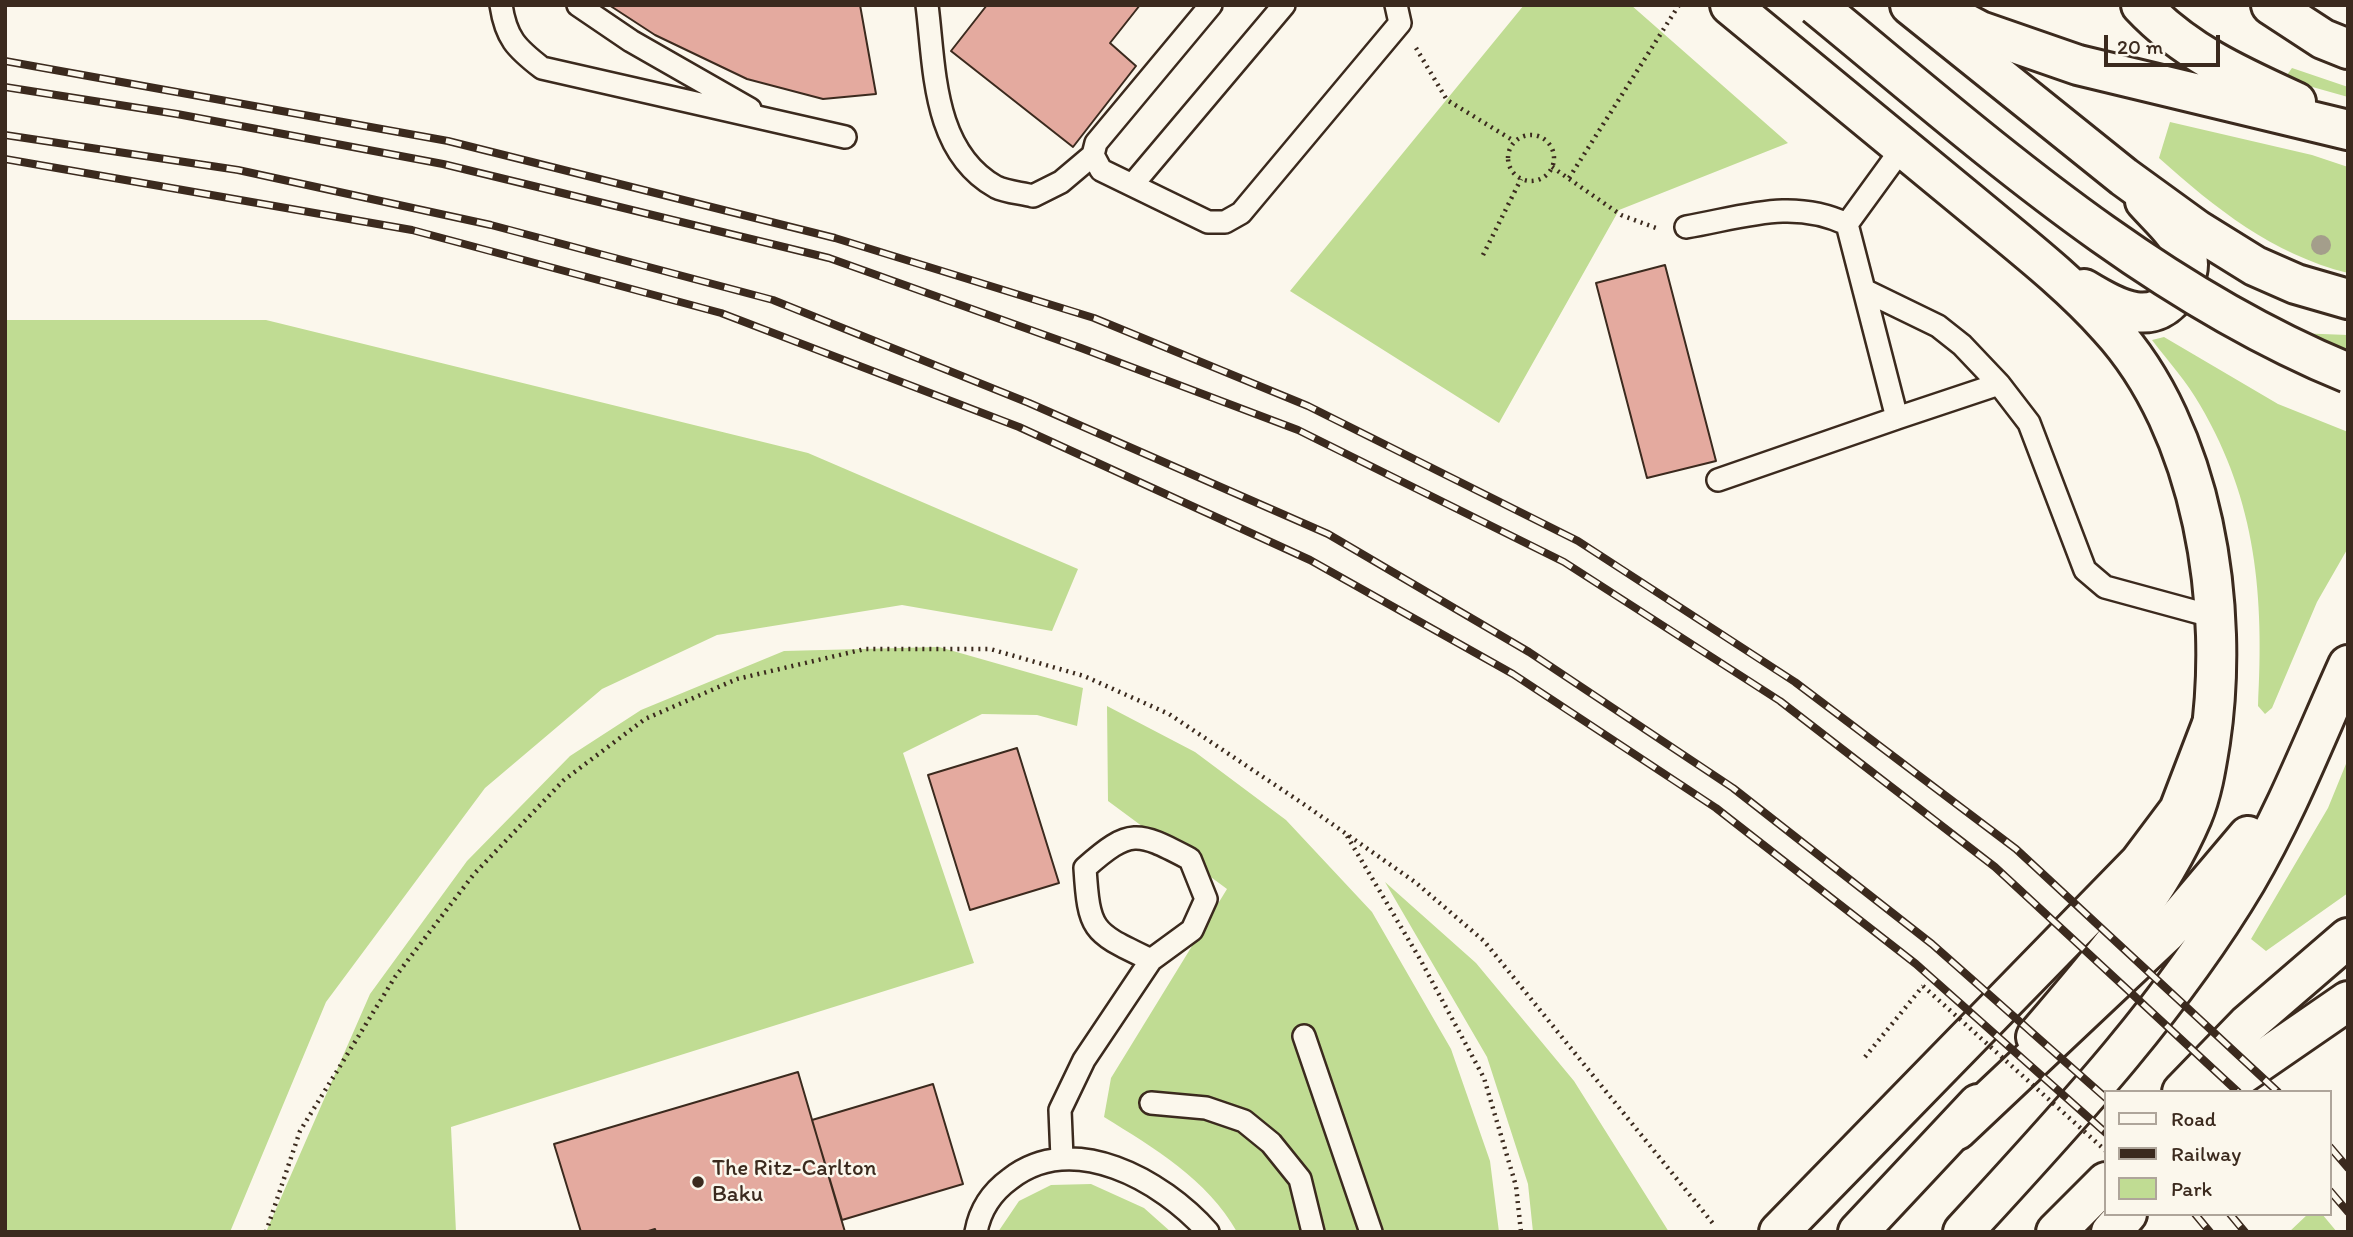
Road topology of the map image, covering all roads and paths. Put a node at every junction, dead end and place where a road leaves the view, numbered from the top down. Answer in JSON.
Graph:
{"nodes":[{"id":1,"x":500,"y":5,"type":"edge"},
{"id":2,"x":578,"y":5,"type":"edge"},
{"id":3,"x":927,"y":5,"type":"edge"},
{"id":4,"x":1211,"y":5,"type":"edge"},
{"id":5,"x":1284,"y":5,"type":"edge"},
{"id":6,"x":1679,"y":5,"type":"edge"},
{"id":7,"x":1730,"y":5,"type":"edge"},
{"id":8,"x":1816,"y":5,"type":"edge"},
{"id":9,"x":1910,"y":5,"type":"edge"},
{"id":10,"x":1931,"y":5,"type":"edge"},
{"id":11,"x":2141,"y":5,"type":"edge"},
{"id":12,"x":2271,"y":5,"type":"edge"},
{"id":13,"x":1398,"y":14,"type":"edge"},
{"id":14,"x":2348,"y":48,"type":"edge"},
{"id":15,"x":765,"y":118,"type":"junction"},
{"id":16,"x":2348,"y":120,"type":"edge"},
{"id":17,"x":2348,"y":130,"type":"edge"},
{"id":18,"x":845,"y":136,"type":"dead end"},
{"id":19,"x":1514,"y":141,"type":"junction"},
{"id":20,"x":1903,"y":147,"type":"junction"},
{"id":21,"x":1093,"y":155,"type":"junction"},
{"id":22,"x":1552,"y":167,"type":"junction"},
{"id":23,"x":2124,"y":177,"type":"junction"},
{"id":24,"x":1569,"y":178,"type":"junction"},
{"id":25,"x":1521,"y":179,"type":"junction"},
{"id":26,"x":1133,"y":184,"type":"junction"},
{"id":27,"x":1847,"y":224,"type":"junction"},
{"id":28,"x":1686,"y":227,"type":"joint"},
{"id":29,"x":1483,"y":255,"type":"dead end"},
{"id":30,"x":2043,"y":264,"type":"junction"},
{"id":31,"x":1864,"y":290,"type":"junction"},
{"id":32,"x":2348,"y":299,"type":"edge"},
{"id":33,"x":2348,"y":373,"type":"edge"},
{"id":34,"x":1999,"y":384,"type":"junction"},
{"id":35,"x":1896,"y":418,"type":"junction"},
{"id":36,"x":1718,"y":480,"type":"dead end"},
{"id":37,"x":2215,"y":617,"type":"junction"},
{"id":38,"x":2348,"y":664,"type":"edge"},
{"id":39,"x":2329,"y":707,"type":"junction"},
{"id":40,"x":2212,"y":724,"type":"junction"},
{"id":41,"x":1346,"y":835,"type":"junction"},
{"id":42,"x":2348,"y":937,"type":"edge"},
{"id":43,"x":1150,"y":960,"type":"junction"},
{"id":44,"x":2338,"y":1008,"type":"edge"},
{"id":45,"x":1304,"y":1036,"type":"dead end"},
{"id":46,"x":1866,"y":1057,"type":"dead end"},
{"id":47,"x":2184,"y":1090,"type":"edge"},
{"id":48,"x":2219,"y":1090,"type":"edge"},
{"id":49,"x":2248,"y":1090,"type":"edge"},
{"id":50,"x":1151,"y":1103,"type":"dead end"},
{"id":51,"x":1957,"y":1129,"type":"junction"},
{"id":52,"x":2104,"y":1148,"type":"edge"},
{"id":53,"x":1062,"y":1158,"type":"junction"},
{"id":54,"x":2104,"y":1177,"type":"edge"},
{"id":55,"x":2104,"y":1184,"type":"edge"},
{"id":56,"x":2125,"y":1216,"type":"edge"},
{"id":57,"x":2066,"y":1220,"type":"edge"},
{"id":58,"x":1714,"y":1226,"type":"dead end"},
{"id":59,"x":266,"y":1232,"type":"edge"},
{"id":60,"x":976,"y":1232,"type":"edge"},
{"id":61,"x":1208,"y":1232,"type":"edge"},
{"id":62,"x":1313,"y":1232,"type":"edge"},
{"id":63,"x":1371,"y":1232,"type":"edge"},
{"id":64,"x":1521,"y":1232,"type":"edge"},
{"id":65,"x":1779,"y":1232,"type":"edge"},
{"id":66,"x":1858,"y":1232,"type":"edge"},
{"id":67,"x":1963,"y":1232,"type":"edge"},
{"id":68,"x":2111,"y":1232,"type":"edge"}],
"edges":[{"from":1,"to":15,"type":"lane"},
{"from":2,"to":15,"type":"lane"},
{"from":3,"to":21,"type":"lane"},
{"from":4,"to":21,"type":"lane"},
{"from":5,"to":26,"type":"lane"},
{"from":6,"to":24,"type":"path"},
{"from":7,"to":20,"type":"main road"},
{"from":8,"to":33,"type":"main road","bridge":true},
{"from":9,"to":23,"type":"main road"},
{"from":10,"to":17,"type":"main road"},
{"from":11,"to":16,"type":"main road"},
{"from":12,"to":14,"type":"main road"},
{"from":13,"to":19,"type":"path"},
{"from":13,"to":26,"type":"lane"},
{"from":15,"to":18,"type":"lane"},
{"from":19,"to":22,"type":"path"},
{"from":19,"to":25,"type":"path"},
{"from":20,"to":27,"type":"lane"},
{"from":20,"to":30,"type":"main road"},
{"from":21,"to":26,"type":"lane"},
{"from":22,"to":24,"type":"path"},
{"from":22,"to":25,"type":"path"},
{"from":23,"to":30,"type":"main road"},
{"from":23,"to":32,"type":"main road"},
{"from":24,"to":28,"type":"path"},
{"from":25,"to":29,"type":"path"},
{"from":27,"to":28,"type":"lane"},
{"from":27,"to":31,"type":"lane"},
{"from":30,"to":37,"type":"main road"},
{"from":31,"to":34,"type":"lane"},
{"from":31,"to":35,"type":"lane"},
{"from":34,"to":35,"type":"lane"},
{"from":34,"to":37,"type":"lane"},
{"from":35,"to":36,"type":"lane"},
{"from":37,"to":40,"type":"main road"},
{"from":38,"to":39,"type":"main road"},
{"from":39,"to":51,"type":"main road"},
{"from":39,"to":67,"type":"main road"},
{"from":40,"to":51,"type":"main road"},
{"from":40,"to":65,"type":"main road"},
{"from":41,"to":58,"type":"path"},
{"from":41,"to":59,"type":"path"},
{"from":41,"to":64,"type":"path"},
{"from":42,"to":47,"type":"main road"},
{"from":43,"to":43,"type":"lane"},
{"from":43,"to":53,"type":"lane"},
{"from":44,"to":48,"type":"main road"},
{"from":44,"to":49,"type":"main road"},
{"from":45,"to":63,"type":"lane"},
{"from":46,"to":52,"type":"path","bridge":true},
{"from":50,"to":62,"type":"lane"},
{"from":51,"to":66,"type":"main road"},
{"from":53,"to":60,"type":"lane"},
{"from":53,"to":61,"type":"lane"},
{"from":54,"to":57,"type":"main road"},
{"from":55,"to":57,"type":"main road"},
{"from":56,"to":68,"type":"main road"}]}
